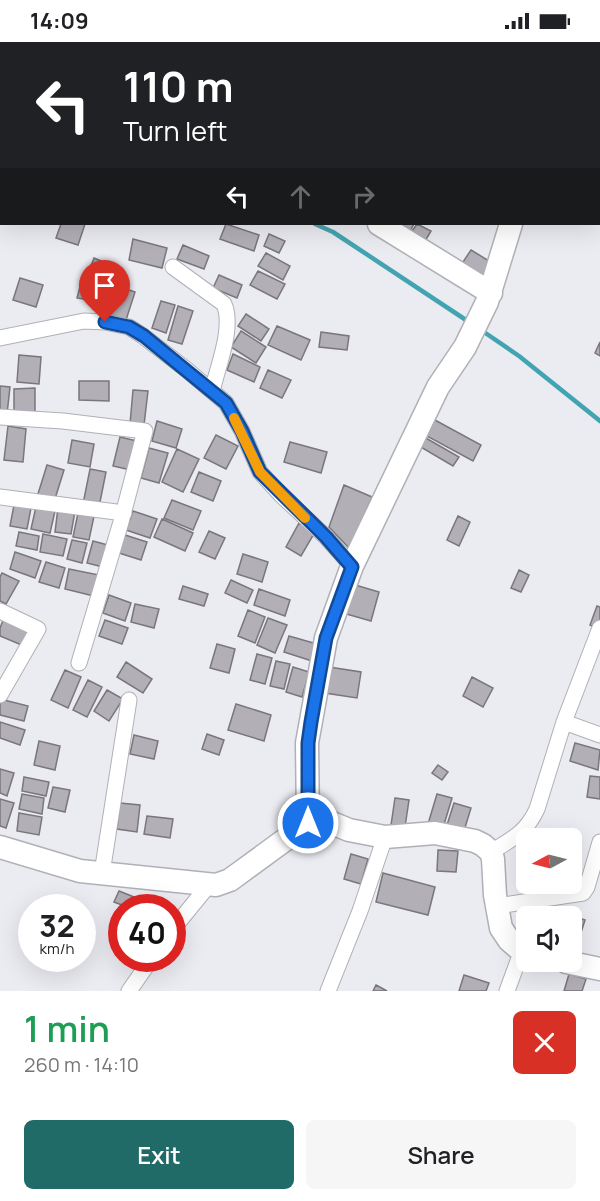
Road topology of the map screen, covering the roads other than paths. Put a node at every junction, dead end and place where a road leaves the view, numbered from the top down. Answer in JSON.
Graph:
{"nodes":[{"id":1,"x":380,"y":225,"type":"edge"},
{"id":2,"x":511,"y":225,"type":"edge"},
{"id":3,"x":173,"y":267,"type":"dead end"},
{"id":4,"x":489,"y":298,"type":"junction"},
{"id":5,"x":0,"y":338,"type":"edge"},
{"id":6,"x":212,"y":391,"type":"junction"},
{"id":7,"x":0,"y":417,"type":"edge"},
{"id":8,"x":0,"y":497,"type":"edge"},
{"id":9,"x":124,"y":513,"type":"junction"},
{"id":10,"x":352,"y":567,"type":"junction"},
{"id":11,"x":0,"y":611,"type":"edge"},
{"id":12,"x":600,"y":628,"type":"edge"},
{"id":13,"x":79,"y":663,"type":"dead end"},
{"id":14,"x":0,"y":695,"type":"edge"},
{"id":15,"x":129,"y":700,"type":"dead end"},
{"id":16,"x":564,"y":722,"type":"junction"},
{"id":17,"x":600,"y":735,"type":"edge"},
{"id":18,"x":308,"y":823,"type":"junction"},
{"id":19,"x":385,"y":837,"type":"junction"},
{"id":20,"x":600,"y":842,"type":"edge"},
{"id":21,"x":0,"y":847,"type":"edge"},
{"id":22,"x":490,"y":852,"type":"junction"},
{"id":23,"x":102,"y":873,"type":"junction"},
{"id":24,"x":208,"y":886,"type":"junction"},
{"id":25,"x":497,"y":906,"type":"junction"},
{"id":26,"x":186,"y":913,"type":"edge"},
{"id":27,"x":516,"y":945,"type":"edge"},
{"id":28,"x":582,"y":965,"type":"edge"},
{"id":29,"x":600,"y":969,"type":"edge"},
{"id":30,"x":516,"y":970,"type":"edge"},
{"id":31,"x":142,"y":972,"type":"edge"},
{"id":32,"x":129,"y":991,"type":"edge"},
{"id":33,"x":328,"y":991,"type":"edge"},
{"id":34,"x":507,"y":991,"type":"edge"}],
"edges":[{"from":1,"to":4,"type":"street"},
{"from":2,"to":4,"type":"street"},
{"from":3,"to":6,"type":"street"},
{"from":4,"to":10,"type":"street"},
{"from":5,"to":6,"type":"street"},
{"from":6,"to":10,"type":"street"},
{"from":7,"to":9,"type":"street"},
{"from":8,"to":9,"type":"street"},
{"from":9,"to":13,"type":"street"},
{"from":10,"to":18,"type":"street"},
{"from":11,"to":14,"type":"street"},
{"from":12,"to":16,"type":"street"},
{"from":15,"to":23,"type":"street"},
{"from":16,"to":17,"type":"street"},
{"from":16,"to":22,"type":"street"},
{"from":18,"to":19,"type":"street"},
{"from":18,"to":24,"type":"street"},
{"from":19,"to":22,"type":"street"},
{"from":19,"to":33,"type":"street"},
{"from":20,"to":25,"type":"street"},
{"from":21,"to":23,"type":"street"},
{"from":22,"to":25,"type":"street"},
{"from":23,"to":24,"type":"street"},
{"from":24,"to":26,"type":"street"},
{"from":25,"to":27,"type":"street"},
{"from":28,"to":29,"type":"street"},
{"from":30,"to":34,"type":"street"},
{"from":31,"to":32,"type":"street"}]}
